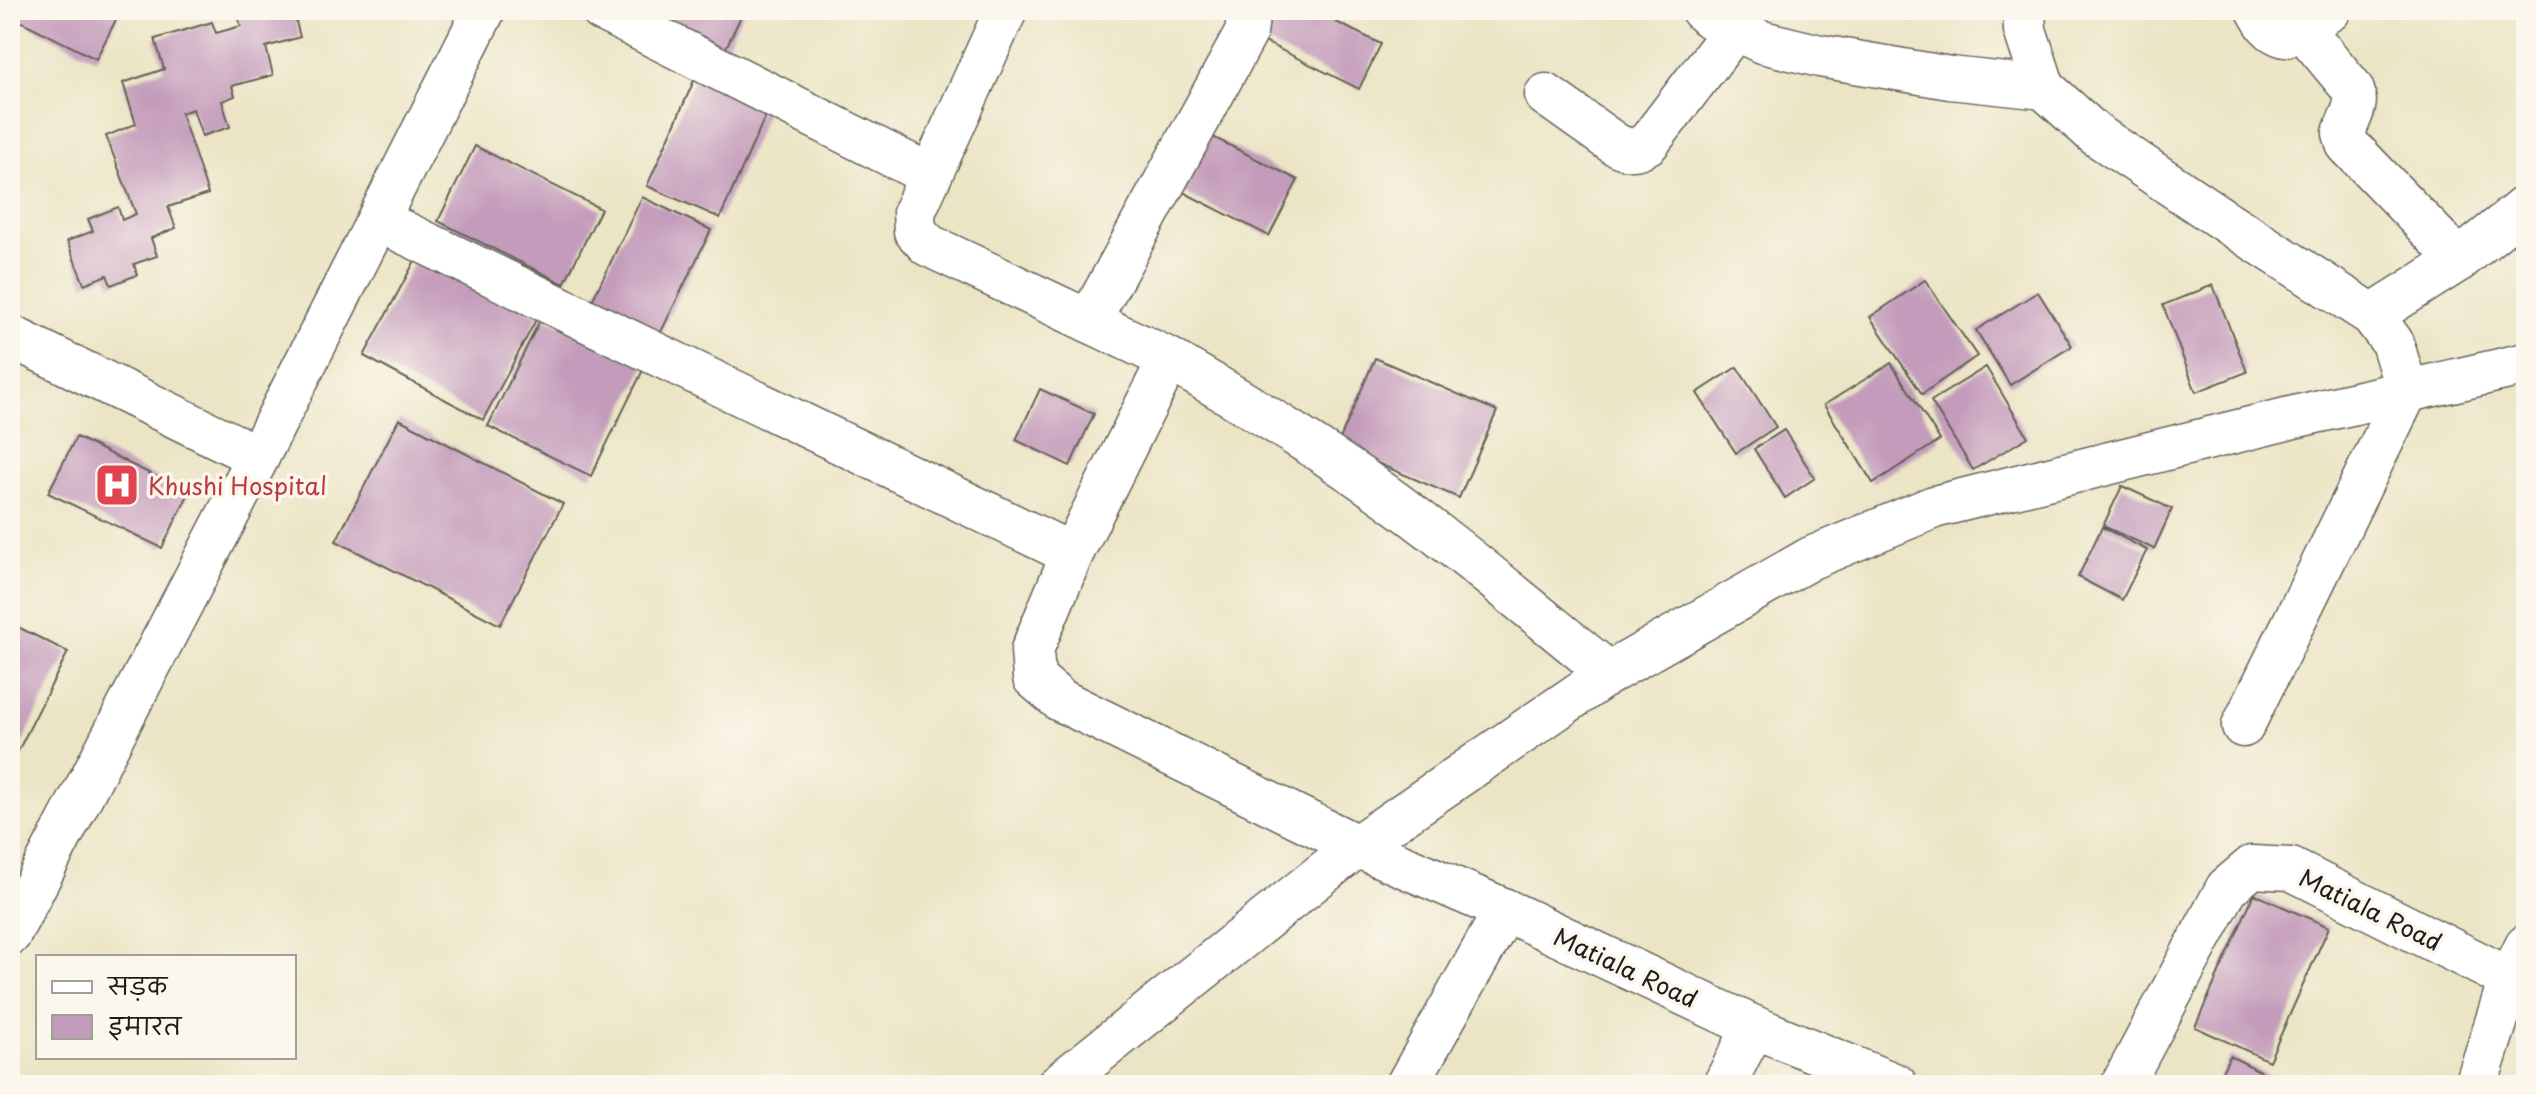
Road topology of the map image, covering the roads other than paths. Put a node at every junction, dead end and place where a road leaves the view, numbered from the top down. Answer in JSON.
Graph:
{"nodes":[{"id":1,"x":484,"y":10,"type":"edge"},
{"id":2,"x":602,"y":10,"type":"edge"},
{"id":3,"x":1006,"y":10,"type":"edge"},
{"id":4,"x":1249,"y":10,"type":"edge"},
{"id":5,"x":2024,"y":10,"type":"edge"},
{"id":6,"x":2258,"y":10,"type":"edge"},
{"id":7,"x":1718,"y":19,"type":"edge"},
{"id":8,"x":2316,"y":19,"type":"edge"},
{"id":9,"x":2044,"y":88,"type":"junction"},
{"id":10,"x":1546,"y":95,"type":"dead end"},
{"id":11,"x":930,"y":175,"type":"junction"},
{"id":12,"x":2526,"y":206,"type":"edge"},
{"id":13,"x":378,"y":220,"type":"junction"},
{"id":14,"x":2459,"y":260,"type":"junction"},
{"id":15,"x":2372,"y":315,"type":"junction"},
{"id":16,"x":1089,"y":321,"type":"junction"},
{"id":17,"x":10,"y":336,"type":"edge"},
{"id":18,"x":1169,"y":359,"type":"junction"},
{"id":19,"x":2526,"y":364,"type":"edge"},
{"id":20,"x":2407,"y":391,"type":"junction"},
{"id":21,"x":258,"y":457,"type":"junction"},
{"id":22,"x":1072,"y":554,"type":"junction"},
{"id":23,"x":1609,"y":673,"type":"junction"},
{"id":24,"x":2243,"y":726,"type":"dead end"},
{"id":25,"x":1357,"y":846,"type":"junction"},
{"id":26,"x":1505,"y":910,"type":"junction"},
{"id":27,"x":10,"y":934,"type":"edge"},
{"id":28,"x":2518,"y":962,"type":"edge"},
{"id":29,"x":1754,"y":1027,"type":"junction"},
{"id":30,"x":1058,"y":1085,"type":"edge"},
{"id":31,"x":1407,"y":1085,"type":"edge"},
{"id":32,"x":1724,"y":1085,"type":"edge"},
{"id":33,"x":1896,"y":1085,"type":"edge"},
{"id":34,"x":2122,"y":1085,"type":"edge"},
{"id":35,"x":2476,"y":1085,"type":"edge"}],
"edges":[{"from":1,"to":13,"type":"street"},
{"from":2,"to":11,"type":"street"},
{"from":3,"to":11,"type":"street"},
{"from":4,"to":16,"type":"street"},
{"from":5,"to":9,"type":"street"},
{"from":6,"to":8,"type":"street"},
{"from":7,"to":9,"type":"street"},
{"from":7,"to":10,"type":"street"},
{"from":8,"to":14,"type":"street"},
{"from":9,"to":15,"type":"street"},
{"from":11,"to":16,"type":"street"},
{"from":12,"to":14,"type":"street"},
{"from":13,"to":21,"type":"street"},
{"from":13,"to":22,"type":"street"},
{"from":14,"to":15,"type":"street"},
{"from":15,"to":20,"type":"street"},
{"from":16,"to":18,"type":"street"},
{"from":17,"to":21,"type":"street"},
{"from":18,"to":22,"type":"street","name":"Matiala Road"},
{"from":18,"to":23,"type":"street"},
{"from":19,"to":20,"type":"street"},
{"from":20,"to":23,"type":"street"},
{"from":20,"to":24,"type":"street"},
{"from":21,"to":27,"type":"street"},
{"from":22,"to":25,"type":"street","name":"Matiala Road"},
{"from":23,"to":25,"type":"street"},
{"from":25,"to":26,"type":"street","name":"Matiala Road"},
{"from":25,"to":30,"type":"street"},
{"from":26,"to":29,"type":"street","name":"Matiala Road"},
{"from":26,"to":31,"type":"street"},
{"from":28,"to":34,"type":"street","name":"Matiala Road"},
{"from":28,"to":35,"type":"street"},
{"from":29,"to":32,"type":"street"},
{"from":29,"to":33,"type":"street","name":"Matiala Road"}]}
